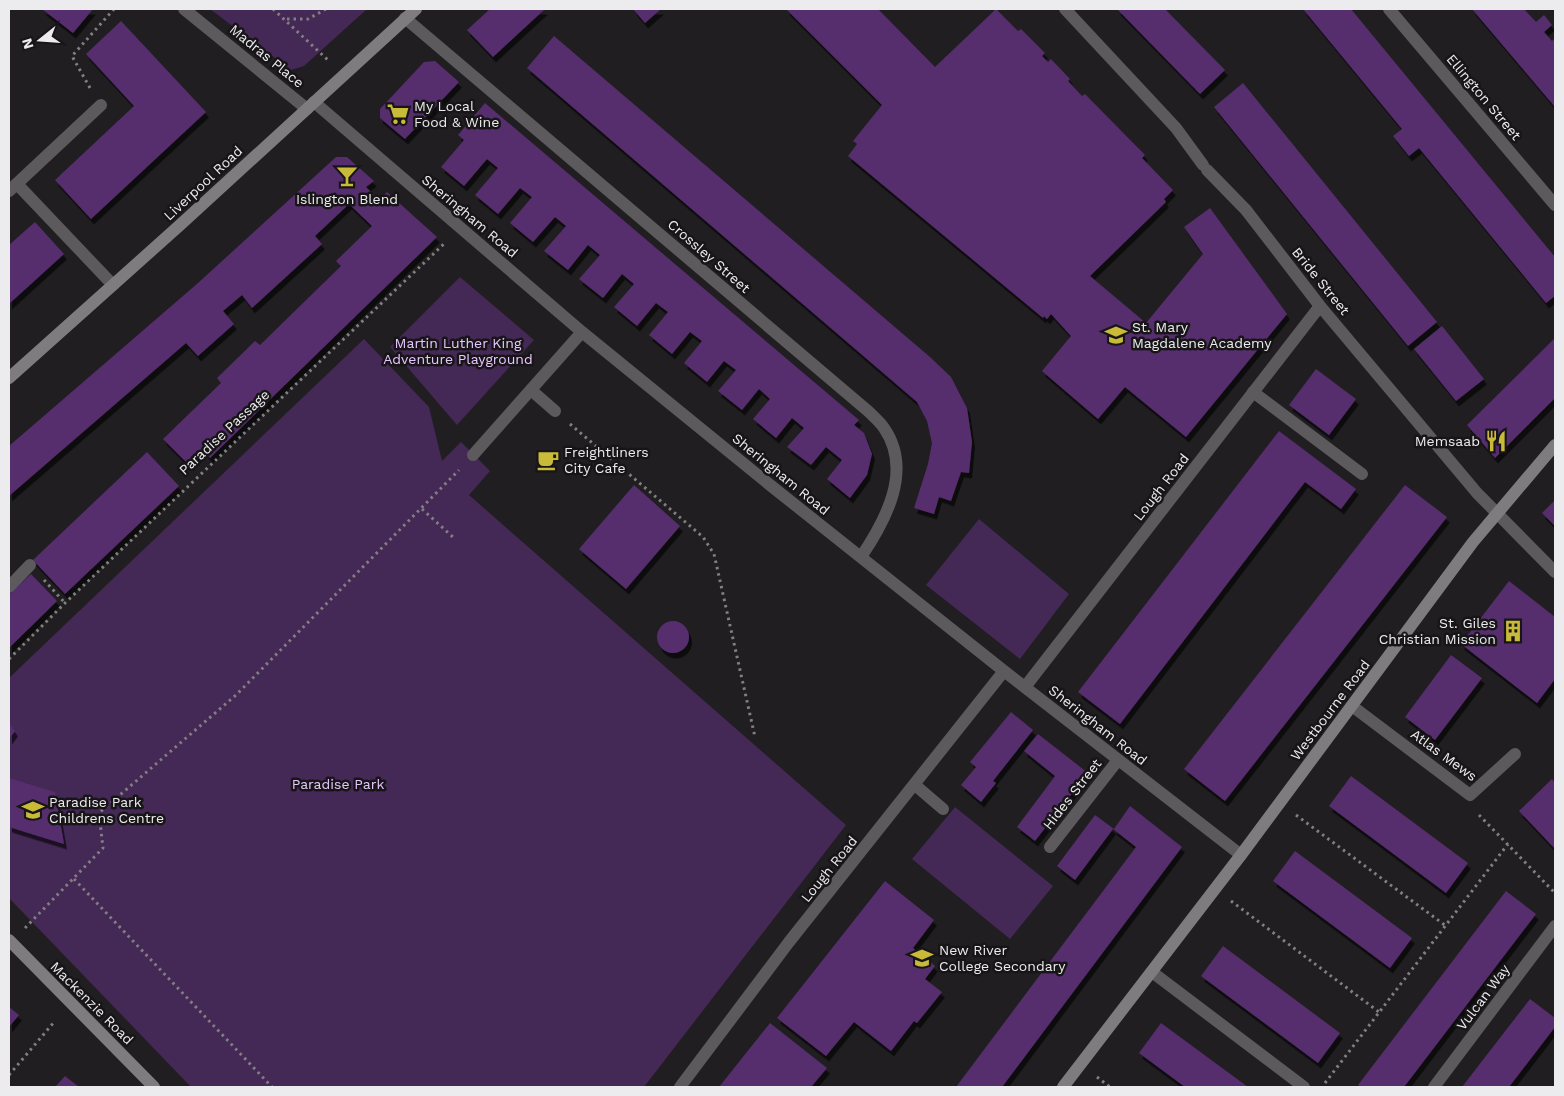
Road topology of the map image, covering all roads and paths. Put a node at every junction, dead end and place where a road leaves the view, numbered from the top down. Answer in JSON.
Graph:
{"nodes":[{"id":1,"x":114,"y":9,"type":"edge"},
{"id":2,"x":184,"y":9,"type":"edge"},
{"id":3,"x":273,"y":9,"type":"edge"},
{"id":4,"x":326,"y":9,"type":"edge"},
{"id":5,"x":416,"y":9,"type":"edge"},
{"id":6,"x":1065,"y":9,"type":"edge"},
{"id":7,"x":1389,"y":9,"type":"edge"},
{"id":8,"x":405,"y":18,"type":"junction"},
{"id":9,"x":287,"y":20,"type":"junction"},
{"id":10,"x":344,"y":75,"type":"junction"},
{"id":11,"x":101,"y":106,"type":"joint"},
{"id":12,"x":310,"y":106,"type":"junction"},
{"id":13,"x":13,"y":187,"type":"edge"},
{"id":14,"x":1555,"y":205,"type":"edge"},
{"id":15,"x":461,"y":228,"type":"junction"},
{"id":16,"x":113,"y":286,"type":"junction"},
{"id":17,"x":1320,"y":306,"type":"junction"},
{"id":18,"x":582,"y":332,"type":"junction"},
{"id":19,"x":9,"y":378,"type":"edge"},
{"id":20,"x":530,"y":390,"type":"junction"},
{"id":21,"x":1253,"y":392,"type":"junction"},
{"id":22,"x":555,"y":411,"type":"joint"},
{"id":23,"x":1555,"y":445,"type":"edge"},
{"id":24,"x":473,"y":456,"type":"joint"},
{"id":25,"x":1362,"y":474,"type":"dead end"},
{"id":26,"x":422,"y":509,"type":"junction"},
{"id":27,"x":1496,"y":513,"type":"junction"},
{"id":28,"x":454,"y":538,"type":"dead end"},
{"id":29,"x":861,"y":557,"type":"junction"},
{"id":30,"x":30,"y":565,"type":"joint"},
{"id":31,"x":1555,"y":572,"type":"edge"},
{"id":32,"x":9,"y":587,"type":"edge"},
{"id":33,"x":65,"y":603,"type":"junction"},
{"id":34,"x":9,"y":659,"type":"edge"},
{"id":35,"x":1004,"y":672,"type":"junction"},
{"id":36,"x":1025,"y":687,"type":"junction"},
{"id":37,"x":1352,"y":706,"type":"junction"},
{"id":38,"x":755,"y":737,"type":"dead end"},
{"id":39,"x":1515,"y":754,"type":"dead end"},
{"id":40,"x":1118,"y":760,"type":"junction"},
{"id":41,"x":915,"y":785,"type":"junction"},
{"id":42,"x":1470,"y":795,"type":"junction"},
{"id":43,"x":1279,"y":803,"type":"junction"},
{"id":44,"x":943,"y":809,"type":"dead end"},
{"id":45,"x":1508,"y":844,"type":"junction"},
{"id":46,"x":1050,"y":847,"type":"dead end"},
{"id":47,"x":1241,"y":855,"type":"junction"},
{"id":48,"x":74,"y":879,"type":"junction"},
{"id":49,"x":1215,"y":889,"type":"junction"},
{"id":50,"x":1555,"y":893,"type":"edge"},
{"id":51,"x":1446,"y":926,"type":"junction"},
{"id":52,"x":1555,"y":926,"type":"edge"},
{"id":53,"x":10,"y":941,"type":"edge"},
{"id":54,"x":1152,"y":972,"type":"junction"},
{"id":55,"x":1379,"y":1012,"type":"junction"},
{"id":56,"x":55,"y":1021,"type":"dead end"},
{"id":57,"x":9,"y":1075,"type":"edge"},
{"id":58,"x":154,"y":1087,"type":"edge"},
{"id":59,"x":272,"y":1087,"type":"edge"},
{"id":60,"x":680,"y":1087,"type":"edge"},
{"id":61,"x":1063,"y":1087,"type":"edge"},
{"id":62,"x":1304,"y":1087,"type":"edge"},
{"id":63,"x":1322,"y":1087,"type":"edge"},
{"id":64,"x":1434,"y":1087,"type":"edge"}],
"edges":[{"from":1,"to":11,"type":"path"},
{"from":2,"to":12,"type":"street","name":"Madras Place"},
{"from":3,"to":9,"type":"path"},
{"from":4,"to":9,"type":"path"},
{"from":5,"to":8,"type":"street","name":"Liverpool Road"},
{"from":6,"to":17,"type":"street","name":"Bride Street"},
{"from":7,"to":14,"type":"street","name":"Ellington Street"},
{"from":8,"to":10,"type":"street","name":"Liverpool Road"},
{"from":8,"to":29,"type":"street","name":"Crossley Street"},
{"from":9,"to":10,"type":"path"},
{"from":10,"to":12,"type":"street","name":"Liverpool Road"},
{"from":11,"to":13,"type":"street"},
{"from":12,"to":15,"type":"street","name":"Sheringham Road"},
{"from":12,"to":16,"type":"street","name":"Liverpool Road"},
{"from":13,"to":16,"type":"street"},
{"from":15,"to":18,"type":"street","name":"Sheringham Road"},
{"from":15,"to":33,"type":"path","name":"Paradise Passage"},
{"from":16,"to":19,"type":"street","name":"Liverpool Road"},
{"from":17,"to":21,"type":"street","name":"Lough Road"},
{"from":17,"to":27,"type":"street","name":"Bride Street"},
{"from":18,"to":20,"type":"street"},
{"from":18,"to":29,"type":"street","name":"Sheringham Road"},
{"from":20,"to":22,"type":"street"},
{"from":20,"to":24,"type":"street"},
{"from":21,"to":25,"type":"street"},
{"from":21,"to":36,"type":"street","name":"Lough Road"},
{"from":22,"to":38,"type":"path"},
{"from":23,"to":27,"type":"street","name":"Westbourne Road"},
{"from":24,"to":26,"type":"path"},
{"from":26,"to":28,"type":"path"},
{"from":26,"to":48,"type":"path"},
{"from":27,"to":31,"type":"street","name":"Bride Street"},
{"from":27,"to":37,"type":"street","name":"Westbourne Road"},
{"from":29,"to":35,"type":"street","name":"Sheringham Road"},
{"from":30,"to":32,"type":"street"},
{"from":30,"to":33,"type":"path"},
{"from":33,"to":34,"type":"path","name":"Paradise Passage"},
{"from":35,"to":36,"type":"street","name":"Sheringham Road"},
{"from":35,"to":41,"type":"street","name":"Lough Road"},
{"from":36,"to":40,"type":"street","name":"Sheringham Road"},
{"from":37,"to":42,"type":"street","name":"Atlas Mews"},
{"from":37,"to":43,"type":"street","name":"Westbourne Road"},
{"from":39,"to":42,"type":"street","name":"Atlas Mews"},
{"from":40,"to":46,"type":"street","name":"Hides Street"},
{"from":40,"to":47,"type":"street","name":"Sheringham Road"},
{"from":41,"to":44,"type":"street"},
{"from":41,"to":60,"type":"street","name":"Lough Road"},
{"from":42,"to":45,"type":"path"},
{"from":43,"to":47,"type":"street","name":"Westbourne Road"},
{"from":43,"to":51,"type":"path"},
{"from":45,"to":50,"type":"path"},
{"from":45,"to":51,"type":"path"},
{"from":47,"to":49,"type":"street","name":"Westbourne Road"},
{"from":48,"to":53,"type":"path"},
{"from":48,"to":59,"type":"path"},
{"from":49,"to":54,"type":"street","name":"Westbourne Road"},
{"from":49,"to":55,"type":"path"},
{"from":51,"to":55,"type":"path"},
{"from":52,"to":64,"type":"street","name":"Vulcan Way"},
{"from":53,"to":58,"type":"street","name":"Mackenzie Road"},
{"from":54,"to":61,"type":"street","name":"Westbourne Road"},
{"from":54,"to":62,"type":"street"},
{"from":55,"to":63,"type":"path"},
{"from":56,"to":57,"type":"path"}]}
